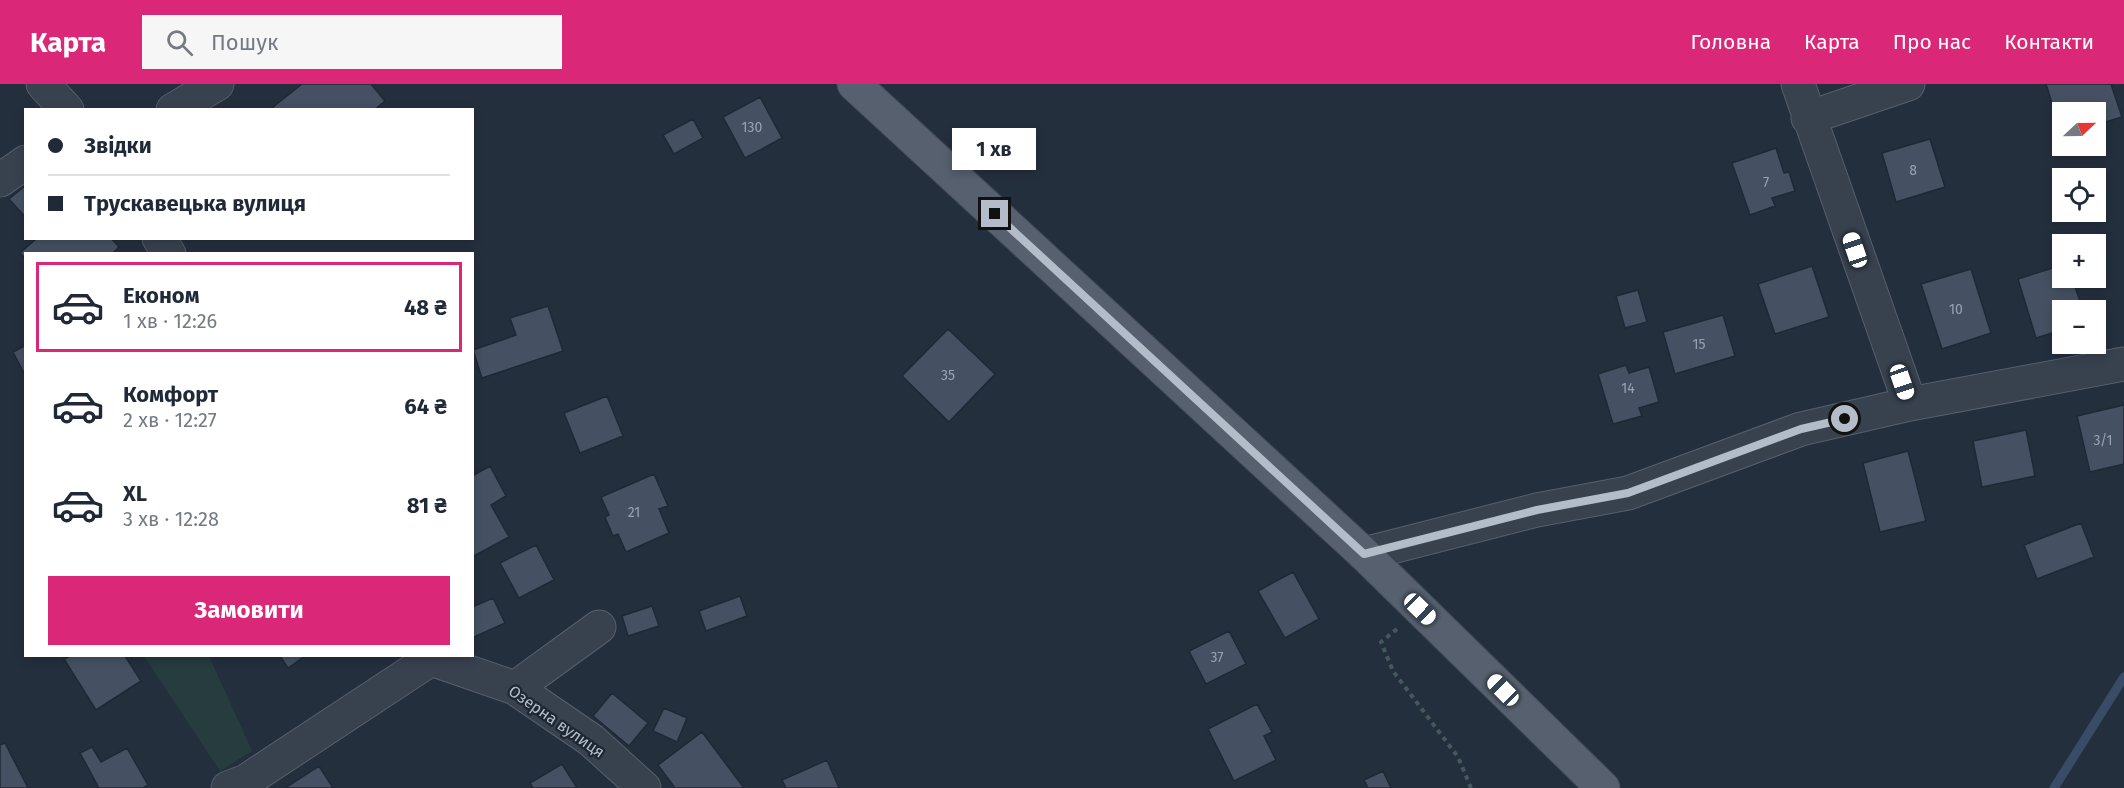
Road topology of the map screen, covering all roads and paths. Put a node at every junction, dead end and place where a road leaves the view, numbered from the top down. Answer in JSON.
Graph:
{"nodes":[{"id":1,"x":43,"y":84,"type":"edge"},
{"id":2,"x":218,"y":84,"type":"edge"},
{"id":3,"x":854,"y":84,"type":"edge"},
{"id":4,"x":1798,"y":84,"type":"edge"},
{"id":5,"x":1908,"y":84,"type":"edge"},
{"id":6,"x":66,"y":108,"type":"edge"},
{"id":7,"x":176,"y":108,"type":"edge"},
{"id":8,"x":1808,"y":118,"type":"junction"},
{"id":9,"x":24,"y":163,"type":"edge"},
{"id":10,"x":0,"y":180,"type":"edge"},
{"id":11,"x":2124,"y":364,"type":"edge"},
{"id":12,"x":1910,"y":404,"type":"junction"},
{"id":13,"x":1364,"y":554,"type":"junction"},
{"id":14,"x":1420,"y":609,"type":"junction"},
{"id":15,"x":599,"y":627,"type":"dead end"},
{"id":16,"x":430,"y":657,"type":"edge"},
{"id":17,"x":515,"y":688,"type":"junction"},
{"id":18,"x":228,"y":788,"type":"edge"},
{"id":19,"x":644,"y":788,"type":"edge"},
{"id":20,"x":1470,"y":788,"type":"edge"},
{"id":21,"x":1603,"y":788,"type":"edge"}],
"edges":[{"from":1,"to":6,"type":"street"},
{"from":2,"to":7,"type":"street"},
{"from":3,"to":13,"type":"main road"},
{"from":4,"to":8,"type":"street"},
{"from":5,"to":8,"type":"street"},
{"from":8,"to":12,"type":"street"},
{"from":9,"to":10,"type":"street"},
{"from":11,"to":12,"type":"street"},
{"from":12,"to":13,"type":"street"},
{"from":13,"to":14,"type":"main road"},
{"from":14,"to":20,"type":"path"},
{"from":14,"to":21,"type":"main road"},
{"from":15,"to":17,"type":"street"},
{"from":16,"to":17,"type":"street","name":"Озерна вулиця"},
{"from":16,"to":18,"type":"street"},
{"from":17,"to":19,"type":"street","name":"Озерна вулиця"}]}
